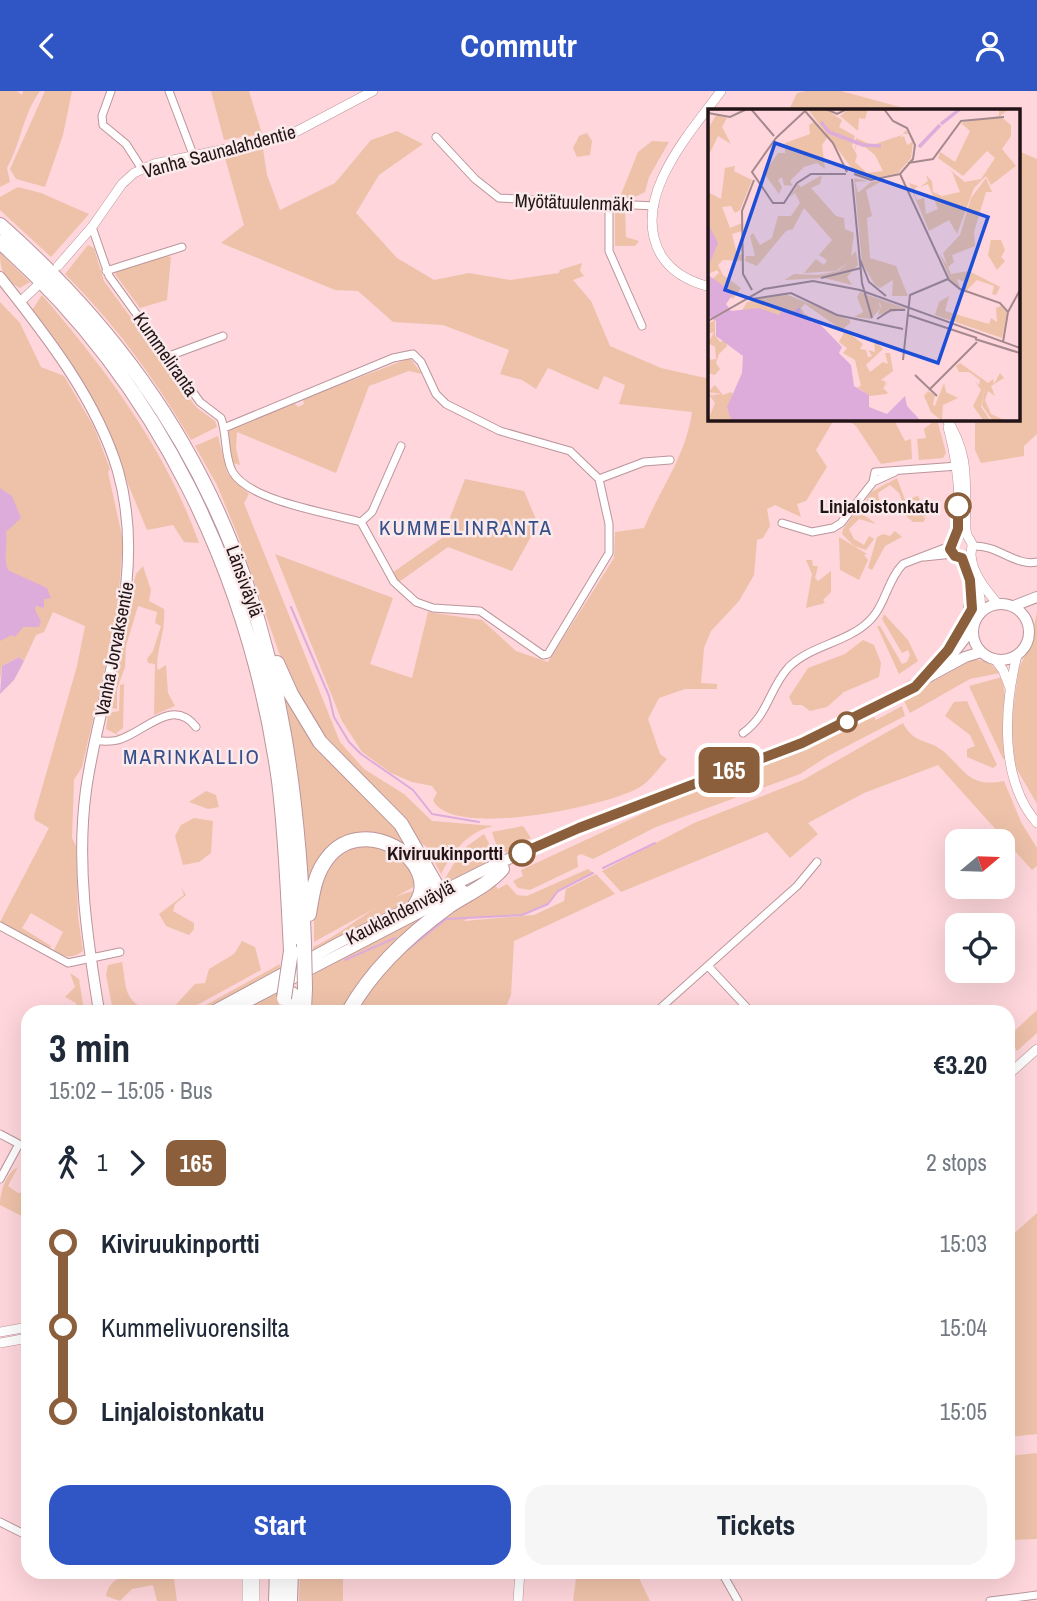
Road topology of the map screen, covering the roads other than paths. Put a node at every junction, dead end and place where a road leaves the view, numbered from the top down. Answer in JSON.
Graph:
{"nodes":[{"id":1,"x":111,"y":91,"type":"edge"},
{"id":2,"x":169,"y":91,"type":"edge"},
{"id":3,"x":373,"y":91,"type":"edge"},
{"id":4,"x":721,"y":91,"type":"edge"},
{"id":5,"x":436,"y":137,"type":"dead end"},
{"id":6,"x":194,"y":157,"type":"junction"},
{"id":7,"x":142,"y":169,"type":"junction"},
{"id":8,"x":609,"y":204,"type":"junction"},
{"id":9,"x":654,"y":206,"type":"junction"},
{"id":10,"x":0,"y":225,"type":"edge"},
{"id":11,"x":92,"y":227,"type":"junction"},
{"id":12,"x":0,"y":242,"type":"edge"},
{"id":13,"x":182,"y":247,"type":"dead end"},
{"id":14,"x":58,"y":266,"type":"dead end"},
{"id":15,"x":106,"y":271,"type":"junction"},
{"id":16,"x":0,"y":277,"type":"edge"},
{"id":17,"x":37,"y":286,"type":"dead end"},
{"id":18,"x":708,"y":286,"type":"edge"},
{"id":19,"x":20,"y":302,"type":"junction"},
{"id":20,"x":642,"y":326,"type":"dead end"},
{"id":21,"x":223,"y":336,"type":"dead end"},
{"id":22,"x":169,"y":356,"type":"junction"},
{"id":23,"x":947,"y":420,"type":"edge"},
{"id":24,"x":224,"y":428,"type":"junction"},
{"id":25,"x":401,"y":446,"type":"dead end"},
{"id":26,"x":670,"y":460,"type":"dead end"},
{"id":27,"x":961,"y":466,"type":"junction"},
{"id":28,"x":599,"y":479,"type":"junction"},
{"id":29,"x":361,"y":522,"type":"junction"},
{"id":30,"x":782,"y":523,"type":"dead end"},
{"id":31,"x":961,"y":547,"type":"junction"},
{"id":32,"x":1037,"y":562,"type":"edge"},
{"id":33,"x":970,"y":580,"type":"junction"},
{"id":34,"x":1037,"y":600,"type":"edge"},
{"id":35,"x":997,"y":603,"type":"junction"},
{"id":36,"x":1014,"y":606,"type":"junction"},
{"id":37,"x":981,"y":611,"type":"junction"},
{"id":38,"x":1029,"y":625,"type":"junction"},
{"id":39,"x":261,"y":626,"type":"junction"},
{"id":40,"x":973,"y":628,"type":"junction"},
{"id":41,"x":981,"y":652,"type":"junction"},
{"id":42,"x":1017,"y":655,"type":"junction"},
{"id":43,"x":995,"y":659,"type":"junction"},
{"id":44,"x":934,"y":675,"type":"junction"},
{"id":45,"x":915,"y":687,"type":"junction"},
{"id":46,"x":1010,"y":690,"type":"junction"},
{"id":47,"x":196,"y":727,"type":"dead end"},
{"id":48,"x":743,"y":733,"type":"dead end"},
{"id":49,"x":96,"y":741,"type":"junction"},
{"id":50,"x":1019,"y":787,"type":"junction"},
{"id":51,"x":1037,"y":814,"type":"edge"},
{"id":52,"x":1037,"y":823,"type":"edge"},
{"id":53,"x":817,"y":862,"type":"dead end"},
{"id":54,"x":494,"y":873,"type":"junction"},
{"id":55,"x":439,"y":898,"type":"junction"},
{"id":56,"x":415,"y":905,"type":"junction"},
{"id":57,"x":0,"y":926,"type":"edge"},
{"id":58,"x":298,"y":948,"type":"junction"},
{"id":59,"x":120,"y":952,"type":"dead end"},
{"id":60,"x":91,"y":960,"type":"junction"},
{"id":61,"x":708,"y":966,"type":"junction"},
{"id":62,"x":291,"y":998,"type":"edge"},
{"id":63,"x":98,"y":1005,"type":"edge"},
{"id":64,"x":224,"y":1005,"type":"edge"},
{"id":65,"x":241,"y":1005,"type":"edge"},
{"id":66,"x":353,"y":1005,"type":"edge"},
{"id":67,"x":664,"y":1005,"type":"edge"},
{"id":68,"x":744,"y":1005,"type":"edge"},
{"id":69,"x":1037,"y":1049,"type":"edge"},
{"id":70,"x":1015,"y":1069,"type":"edge"},
{"id":71,"x":0,"y":1134,"type":"edge"},
{"id":72,"x":0,"y":1179,"type":"edge"},
{"id":73,"x":21,"y":1328,"type":"edge"},
{"id":74,"x":0,"y":1332,"type":"edge"},
{"id":75,"x":21,"y":1339,"type":"edge"},
{"id":76,"x":0,"y":1343,"type":"edge"},
{"id":77,"x":0,"y":1522,"type":"edge"},
{"id":78,"x":21,"y":1532,"type":"edge"},
{"id":79,"x":247,"y":1579,"type":"edge"},
{"id":80,"x":255,"y":1579,"type":"edge"},
{"id":81,"x":277,"y":1579,"type":"edge"},
{"id":82,"x":291,"y":1579,"type":"edge"},
{"id":83,"x":520,"y":1579,"type":"edge"},
{"id":84,"x":726,"y":1579,"type":"edge"},
{"id":85,"x":1037,"y":1595,"type":"edge"},
{"id":86,"x":247,"y":1601,"type":"edge"},
{"id":87,"x":255,"y":1601,"type":"edge"},
{"id":88,"x":276,"y":1601,"type":"edge"},
{"id":89,"x":290,"y":1601,"type":"edge"},
{"id":90,"x":519,"y":1601,"type":"edge"},
{"id":91,"x":738,"y":1601,"type":"edge"},
{"id":92,"x":990,"y":1601,"type":"edge"}],
"edges":[{"from":1,"to":7,"type":"street"},
{"from":2,"to":6,"type":"street"},
{"from":3,"to":6,"type":"street","name":"Vanha Saunalahdentie"},
{"from":4,"to":9,"type":"street"},
{"from":5,"to":8,"type":"street","name":"Myötätuulenmäki"},
{"from":6,"to":7,"type":"street","name":"Vanha Saunalahdentie"},
{"from":7,"to":11,"type":"street","name":"Vanha Saunalahdentie"},
{"from":8,"to":9,"type":"street","name":"Myötätuulenmäki"},
{"from":8,"to":20,"type":"street"},
{"from":9,"to":18,"type":"street"},
{"from":10,"to":39,"type":"highway","name":"Länsiväylä"},
{"from":11,"to":14,"type":"street","name":"Vanha Saunalahdentie"},
{"from":11,"to":15,"type":"street","name":"Kummeliranta"},
{"from":12,"to":58,"type":"highway","name":"Länsiväylä"},
{"from":13,"to":15,"type":"street"},
{"from":15,"to":22,"type":"street","name":"Kummeliranta"},
{"from":16,"to":19,"type":"main road","name":"Vanha Jorvaksentie"},
{"from":17,"to":19,"type":"street"},
{"from":19,"to":49,"type":"main road","name":"Vanha Jorvaksentie"},
{"from":21,"to":22,"type":"street"},
{"from":22,"to":24,"type":"street","name":"Kummeliranta"},
{"from":23,"to":27,"type":"street"},
{"from":24,"to":28,"type":"street"},
{"from":24,"to":29,"type":"street"},
{"from":25,"to":29,"type":"street"},
{"from":26,"to":28,"type":"street"},
{"from":27,"to":30,"type":"street"},
{"from":27,"to":31,"type":"street"},
{"from":28,"to":29,"type":"street"},
{"from":31,"to":32,"type":"street"},
{"from":31,"to":33,"type":"street"},
{"from":31,"to":35,"type":"street"},
{"from":31,"to":48,"type":"street"},
{"from":33,"to":37,"type":"street"},
{"from":33,"to":45,"type":"main road"},
{"from":34,"to":36,"type":"main road"},
{"from":34,"to":38,"type":"main road"},
{"from":35,"to":36,"type":"main road"},
{"from":35,"to":37,"type":"main road"},
{"from":36,"to":38,"type":"main road"},
{"from":37,"to":40,"type":"main road"},
{"from":38,"to":42,"type":"main road"},
{"from":39,"to":55,"type":"highway"},
{"from":39,"to":58,"type":"highway","name":"Länsiväylä"},
{"from":40,"to":41,"type":"main road"},
{"from":40,"to":44,"type":"main road","name":"Kauklahdenväylä"},
{"from":41,"to":43,"type":"main road"},
{"from":41,"to":44,"type":"main road","name":"Kauklahdenväylä"},
{"from":42,"to":43,"type":"main road"},
{"from":42,"to":46,"type":"street"},
{"from":43,"to":46,"type":"street"},
{"from":44,"to":45,"type":"main road","name":"Kauklahdenväylä"},
{"from":45,"to":54,"type":"main road","name":"Kauklahdenväylä"},
{"from":46,"to":50,"type":"street"},
{"from":47,"to":49,"type":"street"},
{"from":49,"to":60,"type":"main road","name":"Vanha Jorvaksentie"},
{"from":50,"to":51,"type":"street"},
{"from":50,"to":52,"type":"street"},
{"from":53,"to":61,"type":"street"},
{"from":54,"to":55,"type":"main road","name":"Kauklahdenväylä"},
{"from":54,"to":66,"type":"highway"},
{"from":55,"to":56,"type":"main road","name":"Kauklahdenväylä"},
{"from":55,"to":65,"type":"main road","name":"Kauklahdenväylä"},
{"from":56,"to":58,"type":"highway"},
{"from":56,"to":64,"type":"main road","name":"Kauklahdenväylä"},
{"from":57,"to":60,"type":"street"},
{"from":58,"to":62,"type":"highway","bridge":true},
{"from":58,"to":62,"type":"highway","name":"Länsiväylä","bridge":true},
{"from":59,"to":60,"type":"street"},
{"from":60,"to":63,"type":"main road","name":"Vanha Jorvaksentie"},
{"from":61,"to":67,"type":"street"},
{"from":61,"to":68,"type":"street"},
{"from":69,"to":70,"type":"street"},
{"from":71,"to":72,"type":"street"},
{"from":73,"to":74,"type":"street"},
{"from":75,"to":76,"type":"street"},
{"from":77,"to":78,"type":"street"},
{"from":79,"to":86,"type":"street"},
{"from":80,"to":87,"type":"street"},
{"from":81,"to":88,"type":"highway"},
{"from":82,"to":89,"type":"highway"},
{"from":83,"to":90,"type":"street"},
{"from":84,"to":91,"type":"street"},
{"from":85,"to":92,"type":"street"}]}
